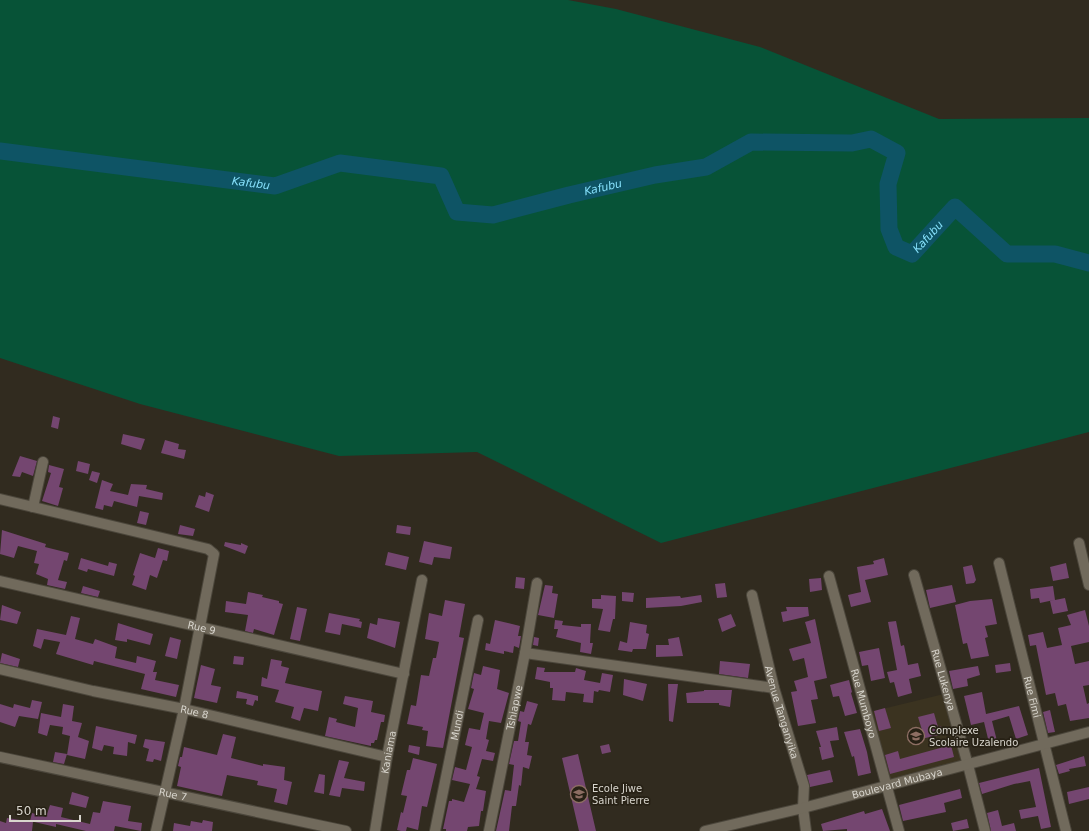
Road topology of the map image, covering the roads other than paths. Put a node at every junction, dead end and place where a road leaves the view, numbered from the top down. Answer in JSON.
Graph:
{"nodes":[{"id":1,"x":43,"y":462,"type":"dead end"},
{"id":2,"x":0,"y":499,"type":"edge"},
{"id":3,"x":33,"y":507,"type":"junction"},
{"id":4,"x":1078,"y":543,"type":"dead end"},
{"id":5,"x":998,"y":563,"type":"dead end"},
{"id":6,"x":914,"y":575,"type":"dead end"},
{"id":7,"x":829,"y":576,"type":"dead end"},
{"id":8,"x":422,"y":580,"type":"dead end"},
{"id":9,"x":0,"y":581,"type":"edge"},
{"id":10,"x":537,"y":583,"type":"dead end"},
{"id":11,"x":1089,"y":585,"type":"edge"},
{"id":12,"x":752,"y":595,"type":"dead end"},
{"id":13,"x":478,"y":620,"type":"dead end"},
{"id":14,"x":200,"y":628,"type":"junction"},
{"id":15,"x":526,"y":653,"type":"junction"},
{"id":16,"x":0,"y":669,"type":"edge"},
{"id":17,"x":404,"y":674,"type":"junction"},
{"id":18,"x":774,"y":688,"type":"junction"},
{"id":19,"x":184,"y":709,"type":"junction"},
{"id":20,"x":1089,"y":732,"type":"edge"},
{"id":21,"x":1044,"y":744,"type":"junction"},
{"id":22,"x":387,"y":756,"type":"junction"},
{"id":23,"x":0,"y":757,"type":"edge"},
{"id":24,"x":968,"y":765,"type":"junction"},
{"id":25,"x":887,"y":785,"type":"junction"},
{"id":26,"x":164,"y":792,"type":"junction"},
{"id":27,"x":803,"y":808,"type":"junction"},
{"id":28,"x":712,"y":830,"type":"edge"},
{"id":29,"x":156,"y":831,"type":"edge"},
{"id":30,"x":346,"y":831,"type":"edge"},
{"id":31,"x":375,"y":831,"type":"edge"},
{"id":32,"x":435,"y":831,"type":"edge"},
{"id":33,"x":489,"y":831,"type":"edge"},
{"id":34,"x":806,"y":831,"type":"edge"},
{"id":35,"x":899,"y":831,"type":"edge"},
{"id":36,"x":985,"y":831,"type":"edge"},
{"id":37,"x":1066,"y":831,"type":"edge"}],
"edges":[{"from":1,"to":3,"type":"street"},
{"from":2,"to":3,"type":"street"},
{"from":3,"to":14,"type":"street"},
{"from":4,"to":11,"type":"street"},
{"from":5,"to":21,"type":"street","name":"Rue Fimi"},
{"from":6,"to":24,"type":"street","name":"Rue Lukenya"},
{"from":7,"to":25,"type":"street","name":"Rue Mumboyo"},
{"from":8,"to":17,"type":"street","name":"Kaniama"},
{"from":9,"to":14,"type":"street","name":"Rue 9"},
{"from":10,"to":15,"type":"street","name":"Tshiapwe"},
{"from":12,"to":18,"type":"street","name":"Avenue Tanganyika"},
{"from":13,"to":32,"type":"street","name":"Mundi"},
{"from":14,"to":17,"type":"street","name":"Rue 9"},
{"from":14,"to":19,"type":"street"},
{"from":15,"to":18,"type":"street"},
{"from":15,"to":33,"type":"street","name":"Tshiapwe"},
{"from":16,"to":19,"type":"street","name":"Rue 8"},
{"from":17,"to":22,"type":"street","name":"Kaniama"},
{"from":18,"to":27,"type":"street","name":"Avenue Tanganyika"},
{"from":19,"to":22,"type":"street","name":"Rue 8"},
{"from":19,"to":26,"type":"street"},
{"from":20,"to":21,"type":"street","name":"Boulevard Mubaya"},
{"from":21,"to":24,"type":"street","name":"Boulevard Mubaya"},
{"from":21,"to":37,"type":"street","name":"Rue Fimi"},
{"from":22,"to":31,"type":"street","name":"Kaniama"},
{"from":23,"to":26,"type":"street","name":"Rue 7"},
{"from":24,"to":25,"type":"street","name":"Boulevard Mubaya"},
{"from":24,"to":36,"type":"street","name":"Rue Lukenya"},
{"from":25,"to":27,"type":"street","name":"Boulevard Mubaya"},
{"from":25,"to":35,"type":"street","name":"Rue Mumboyo"},
{"from":26,"to":29,"type":"street"},
{"from":26,"to":30,"type":"street","name":"Rue 7"},
{"from":27,"to":28,"type":"street","name":"Boulevard Mubaya"},
{"from":27,"to":34,"type":"street","name":"Avenue Tanganyika"}]}
